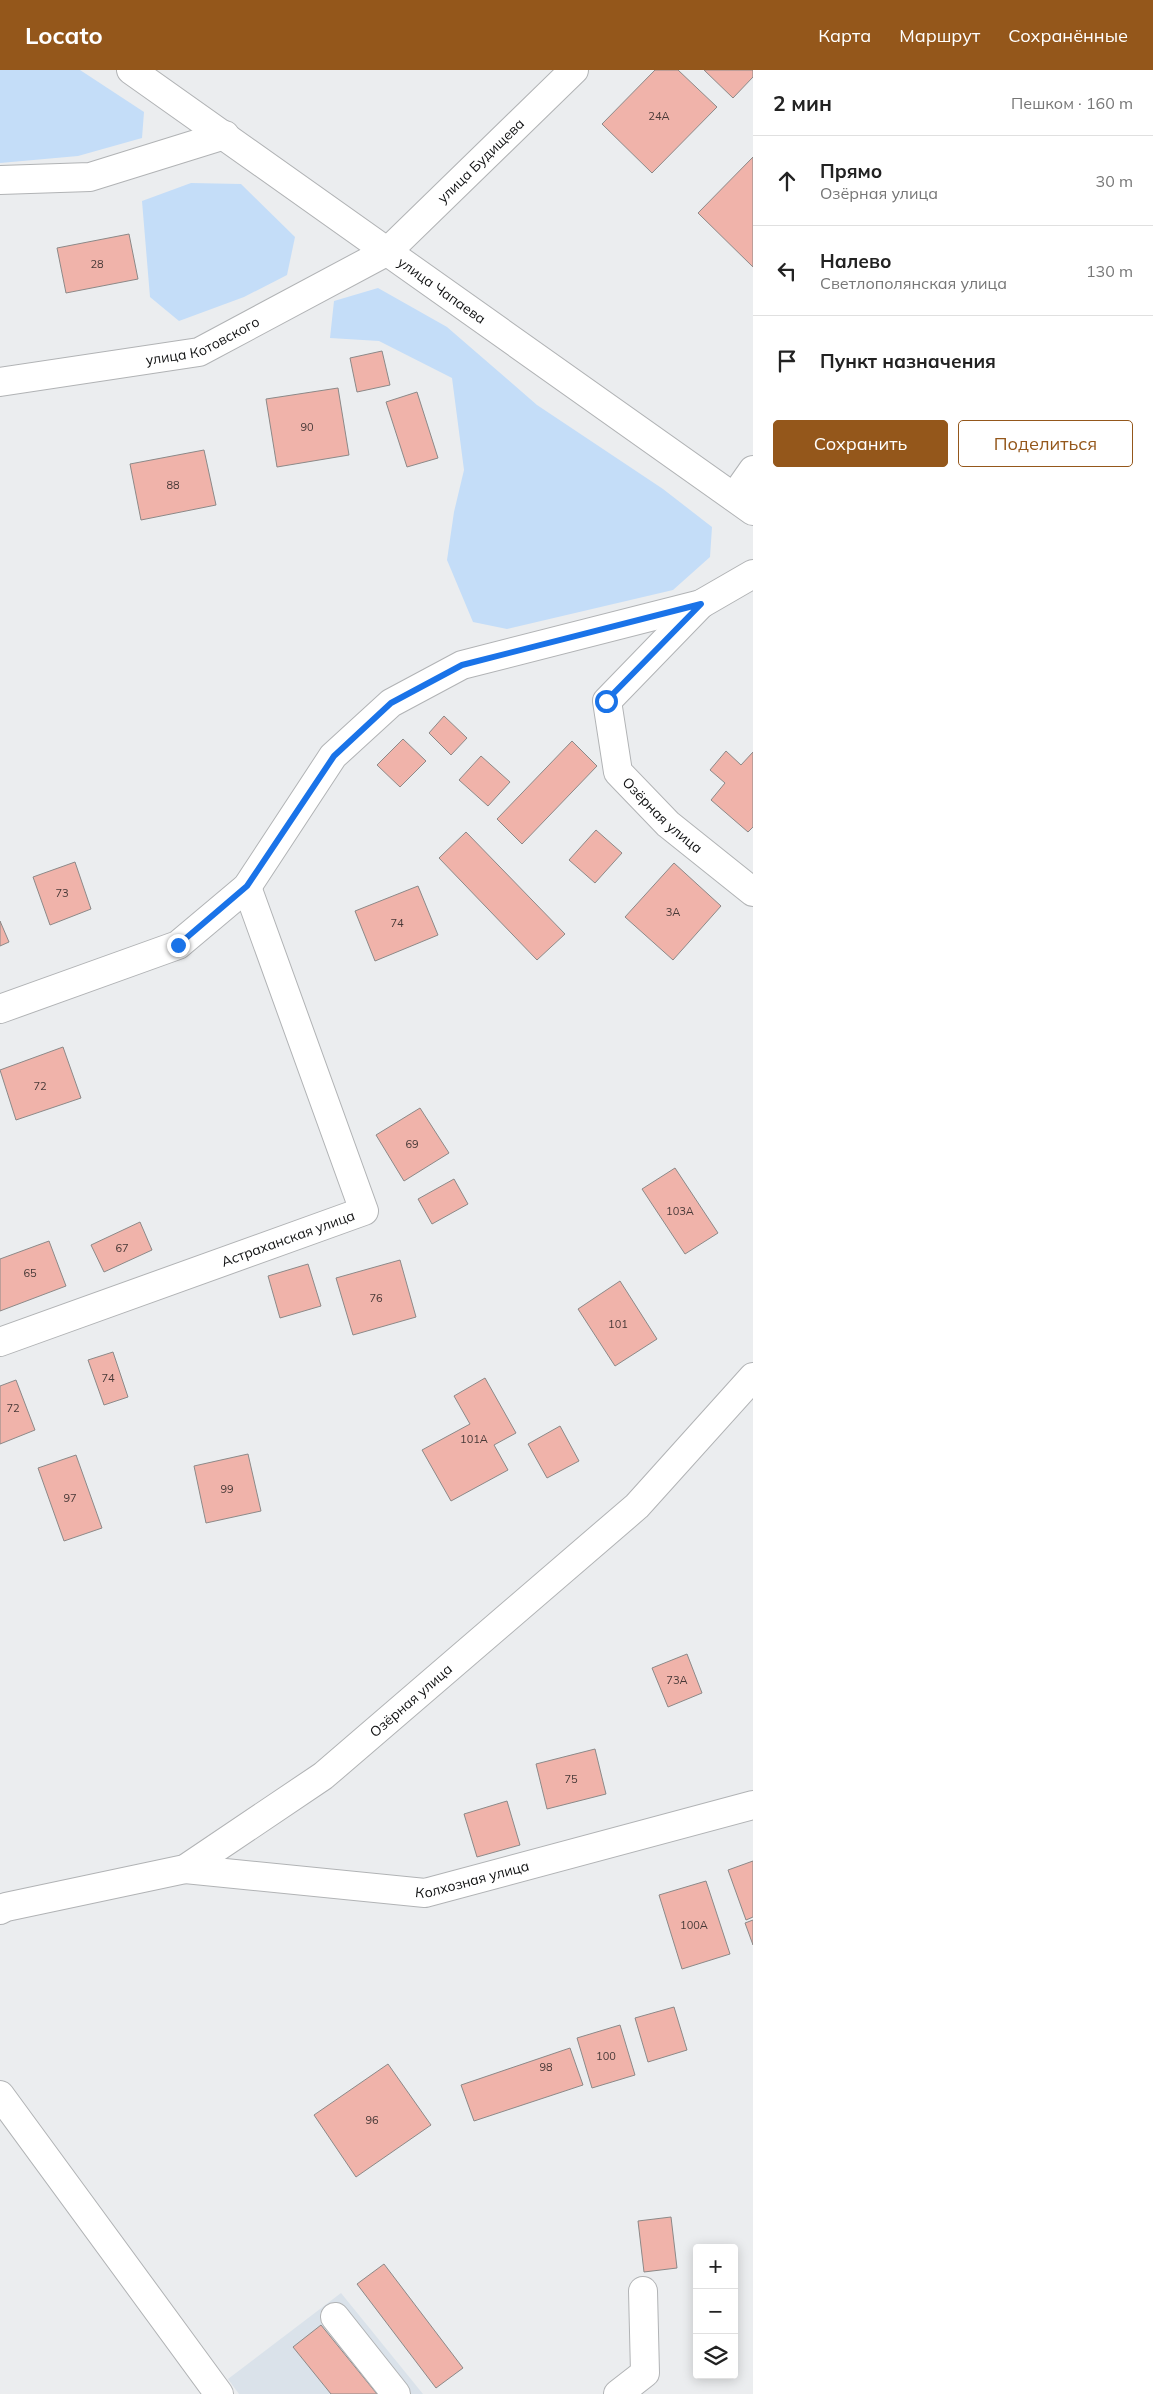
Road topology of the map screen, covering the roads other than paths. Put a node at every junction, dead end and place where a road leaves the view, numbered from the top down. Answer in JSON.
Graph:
{"nodes":[{"id":1,"x":131,"y":70,"type":"edge"},
{"id":2,"x":574,"y":70,"type":"edge"},
{"id":3,"x":225,"y":135,"type":"junction"},
{"id":4,"x":0,"y":180,"type":"edge"},
{"id":5,"x":388,"y":251,"type":"junction"},
{"id":6,"x":0,"y":382,"type":"edge"},
{"id":7,"x":753,"y":470,"type":"edge"},
{"id":8,"x":744,"y":504,"type":"edge"},
{"id":9,"x":753,"y":574,"type":"edge"},
{"id":10,"x":701,"y":604,"type":"junction"},
{"id":11,"x":247,"y":886,"type":"junction"},
{"id":12,"x":753,"y":892,"type":"edge"},
{"id":13,"x":0,"y":1009,"type":"edge"},
{"id":14,"x":0,"y":1342,"type":"edge"},
{"id":15,"x":753,"y":1377,"type":"edge"},
{"id":16,"x":753,"y":1805,"type":"edge"},
{"id":17,"x":185,"y":1869,"type":"junction"},
{"id":18,"x":0,"y":1910,"type":"edge"},
{"id":19,"x":0,"y":2095,"type":"edge"},
{"id":20,"x":643,"y":2291,"type":"dead end"},
{"id":21,"x":335,"y":2317,"type":"dead end"},
{"id":22,"x":219,"y":2394,"type":"edge"},
{"id":23,"x":396,"y":2394,"type":"edge"},
{"id":24,"x":618,"y":2394,"type":"edge"}],
"edges":[{"from":1,"to":3,"type":"street","name":"улица Чапаева"},
{"from":2,"to":5,"type":"street","name":"улица Будищева"},
{"from":3,"to":4,"type":"street"},
{"from":3,"to":5,"type":"street","name":"улица Чапаева"},
{"from":5,"to":6,"type":"street","name":"улица Котовского"},
{"from":5,"to":8,"type":"street","name":"улица Чапаева"},
{"from":7,"to":8,"type":"street"},
{"from":9,"to":10,"type":"street"},
{"from":10,"to":11,"type":"street"},
{"from":10,"to":12,"type":"street","name":"Озёрная улица"},
{"from":11,"to":13,"type":"street"},
{"from":11,"to":14,"type":"street","name":"Астраханская улица"},
{"from":15,"to":17,"type":"street","name":"Озёрная улица"},
{"from":16,"to":17,"type":"street","name":"Колхозная улица"},
{"from":17,"to":18,"type":"street","name":"Озёрная улица"},
{"from":19,"to":22,"type":"street"},
{"from":20,"to":24,"type":"street"},
{"from":21,"to":23,"type":"street"}]}
